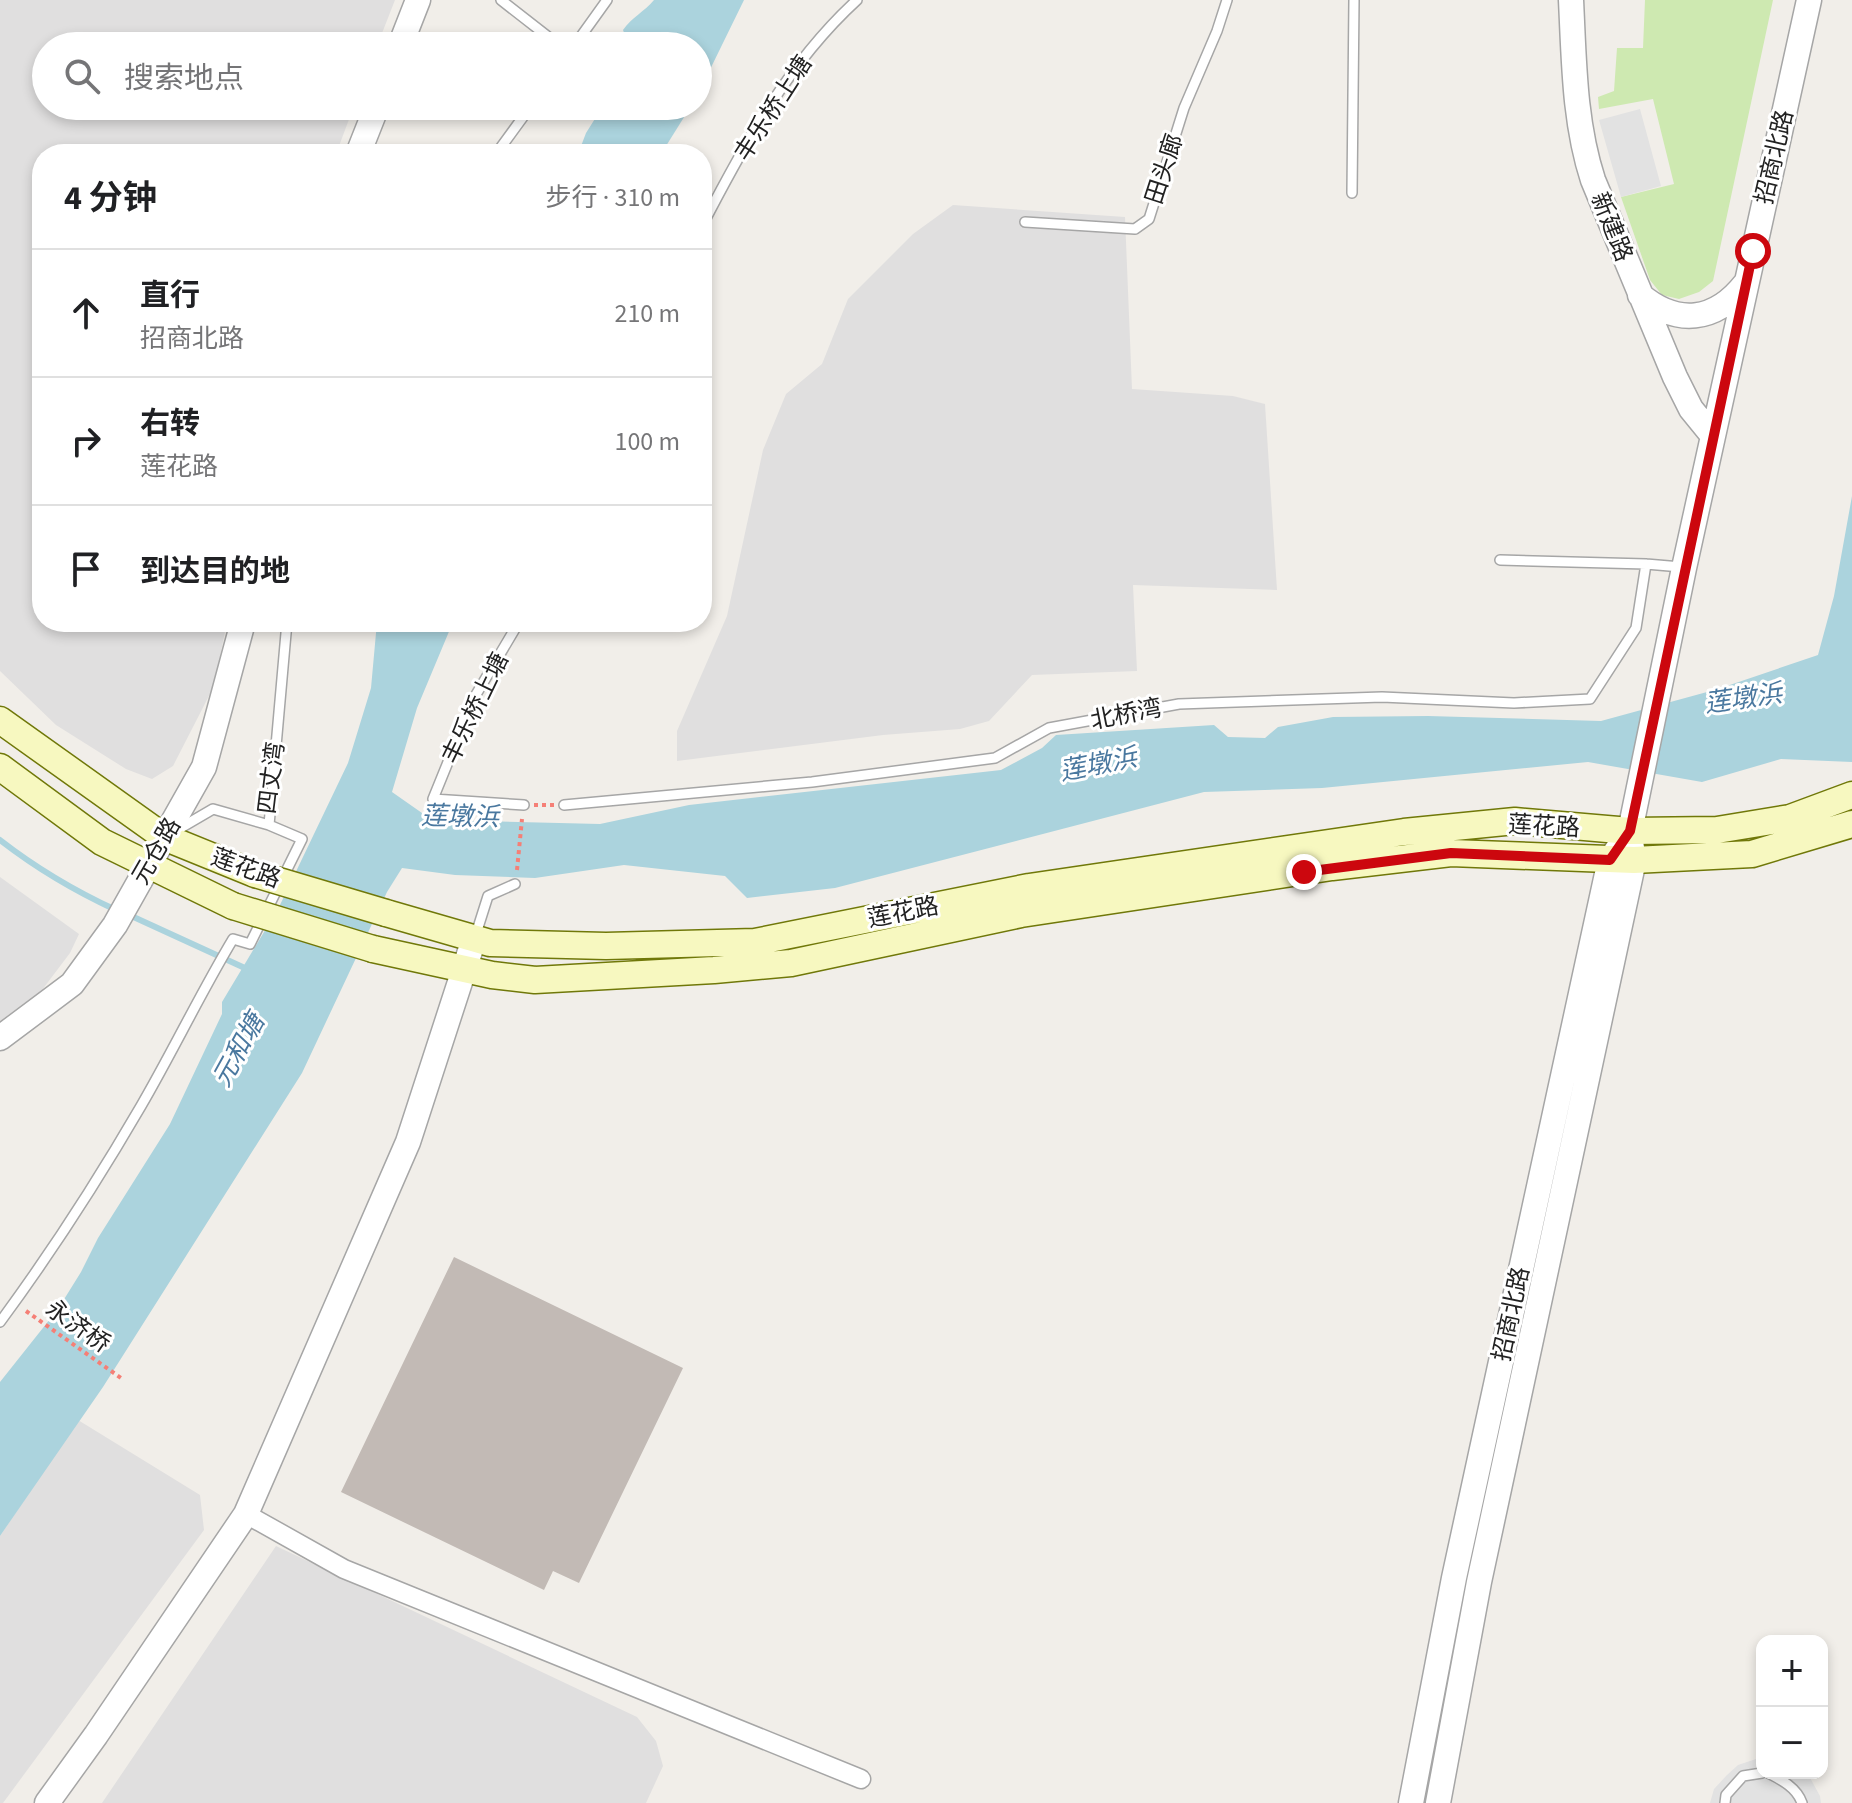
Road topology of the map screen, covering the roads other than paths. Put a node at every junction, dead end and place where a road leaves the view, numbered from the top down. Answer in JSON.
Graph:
{"nodes":[{"id":1,"x":418,"y":0,"type":"edge"},
{"id":2,"x":501,"y":0,"type":"edge"},
{"id":3,"x":607,"y":0,"type":"edge"},
{"id":4,"x":857,"y":0,"type":"edge"},
{"id":5,"x":1227,"y":0,"type":"edge"},
{"id":6,"x":1354,"y":0,"type":"edge"},
{"id":7,"x":1571,"y":0,"type":"edge"},
{"id":8,"x":1809,"y":0,"type":"edge"},
{"id":9,"x":405,"y":32,"type":"edge"},
{"id":10,"x":542,"y":32,"type":"edge"},
{"id":11,"x":584,"y":32,"type":"edge"},
{"id":12,"x":371,"y":120,"type":"edge"},
{"id":13,"x":521,"y":120,"type":"edge"},
{"id":14,"x":362,"y":144,"type":"edge"},
{"id":15,"x":503,"y":144,"type":"edge"},
{"id":16,"x":1352,"y":193,"type":"dead end"},
{"id":17,"x":712,"y":208,"type":"edge"},
{"id":18,"x":1025,"y":222,"type":"dead end"},
{"id":19,"x":1746,"y":282,"type":"junction"},
{"id":20,"x":1640,"y":295,"type":"junction"},
{"id":21,"x":1713,"y":436,"type":"junction"},
{"id":22,"x":1500,"y":560,"type":"dead end"},
{"id":23,"x":1646,"y":564,"type":"junction"},
{"id":24,"x":1684,"y":568,"type":"junction"},
{"id":25,"x":240,"y":632,"type":"edge"},
{"id":26,"x":286,"y":632,"type":"edge"},
{"id":27,"x":513,"y":632,"type":"edge"},
{"id":28,"x":0,"y":720,"type":"edge"},
{"id":29,"x":0,"y":767,"type":"edge"},
{"id":30,"x":1852,"y":795,"type":"edge"},
{"id":31,"x":524,"y":805,"type":"road end"},
{"id":32,"x":564,"y":805,"type":"road end"},
{"id":33,"x":1852,"y":824,"type":"edge"},
{"id":34,"x":269,"y":825,"type":"junction"},
{"id":35,"x":1630,"y":831,"type":"junction"},
{"id":36,"x":164,"y":837,"type":"junction"},
{"id":37,"x":1622,"y":860,"type":"junction"},
{"id":38,"x":147,"y":866,"type":"junction"},
{"id":39,"x":515,"y":884,"type":"road end"},
{"id":40,"x":474,"y":939,"type":"junction"},
{"id":41,"x":466,"y":969,"type":"junction"},
{"id":42,"x":0,"y":1038,"type":"edge"},
{"id":43,"x":0,"y":1322,"type":"edge"},
{"id":44,"x":246,"y":1514,"type":"junction"},
{"id":45,"x":1756,"y":1774,"type":"edge"},
{"id":46,"x":861,"y":1779,"type":"dead end"},
{"id":47,"x":1779,"y":1779,"type":"edge"},
{"id":48,"x":47,"y":1803,"type":"edge"},
{"id":49,"x":1411,"y":1803,"type":"edge"},
{"id":50,"x":1438,"y":1803,"type":"edge"},
{"id":51,"x":1725,"y":1803,"type":"edge"},
{"id":52,"x":1802,"y":1803,"type":"edge"}],
"edges":[{"from":1,"to":9,"type":"street"},
{"from":2,"to":10,"type":"lane"},
{"from":3,"to":11,"type":"lane"},
{"from":4,"to":17,"type":"lane","name":"丰乐桥上塘"},
{"from":5,"to":18,"type":"lane","name":"田头廊"},
{"from":6,"to":16,"type":"lane"},
{"from":7,"to":20,"type":"street","name":"新建路"},
{"from":8,"to":19,"type":"street","name":"招商北路"},
{"from":12,"to":14,"type":"street"},
{"from":13,"to":15,"type":"lane"},
{"from":19,"to":20,"type":"street"},
{"from":19,"to":21,"type":"street","name":"招商北路"},
{"from":20,"to":21,"type":"street","name":"新建路"},
{"from":21,"to":24,"type":"street","name":"招商北路"},
{"from":22,"to":23,"type":"lane"},
{"from":23,"to":24,"type":"lane"},
{"from":23,"to":32,"type":"lane","name":"北桥湾"},
{"from":24,"to":35,"type":"street","name":"招商北路"},
{"from":25,"to":36,"type":"street","name":"元仓路"},
{"from":26,"to":34,"type":"lane","name":"四丈湾"},
{"from":27,"to":31,"type":"lane","name":"丰乐桥上塘"},
{"from":28,"to":36,"type":"main road","name":"莲花路"},
{"from":29,"to":38,"type":"main road","name":"莲花路"},
{"from":30,"to":35,"type":"main road","name":"莲花路"},
{"from":33,"to":37,"type":"main road","name":"莲花路"},
{"from":34,"to":36,"type":"lane","name":"四丈湾"},
{"from":34,"to":43,"type":"lane"},
{"from":35,"to":37,"type":"street","name":"招商北路"},
{"from":35,"to":40,"type":"main road","name":"莲花路"},
{"from":36,"to":38,"type":"street","name":"元仓路"},
{"from":36,"to":40,"type":"main road","name":"莲花路","bridge":true},
{"from":37,"to":41,"type":"main road","name":"莲花路"},
{"from":37,"to":49,"type":"street","name":"招商北路"},
{"from":37,"to":50,"type":"street","name":"招商北路"},
{"from":38,"to":41,"type":"main road","name":"莲花路","bridge":true},
{"from":38,"to":42,"type":"street","name":"元仓路"},
{"from":39,"to":40,"type":"lane"},
{"from":40,"to":41,"type":"street"},
{"from":41,"to":44,"type":"street"},
{"from":44,"to":46,"type":"street"},
{"from":44,"to":48,"type":"street"},
{"from":45,"to":51,"type":"lane"},
{"from":47,"to":52,"type":"lane"}]}
